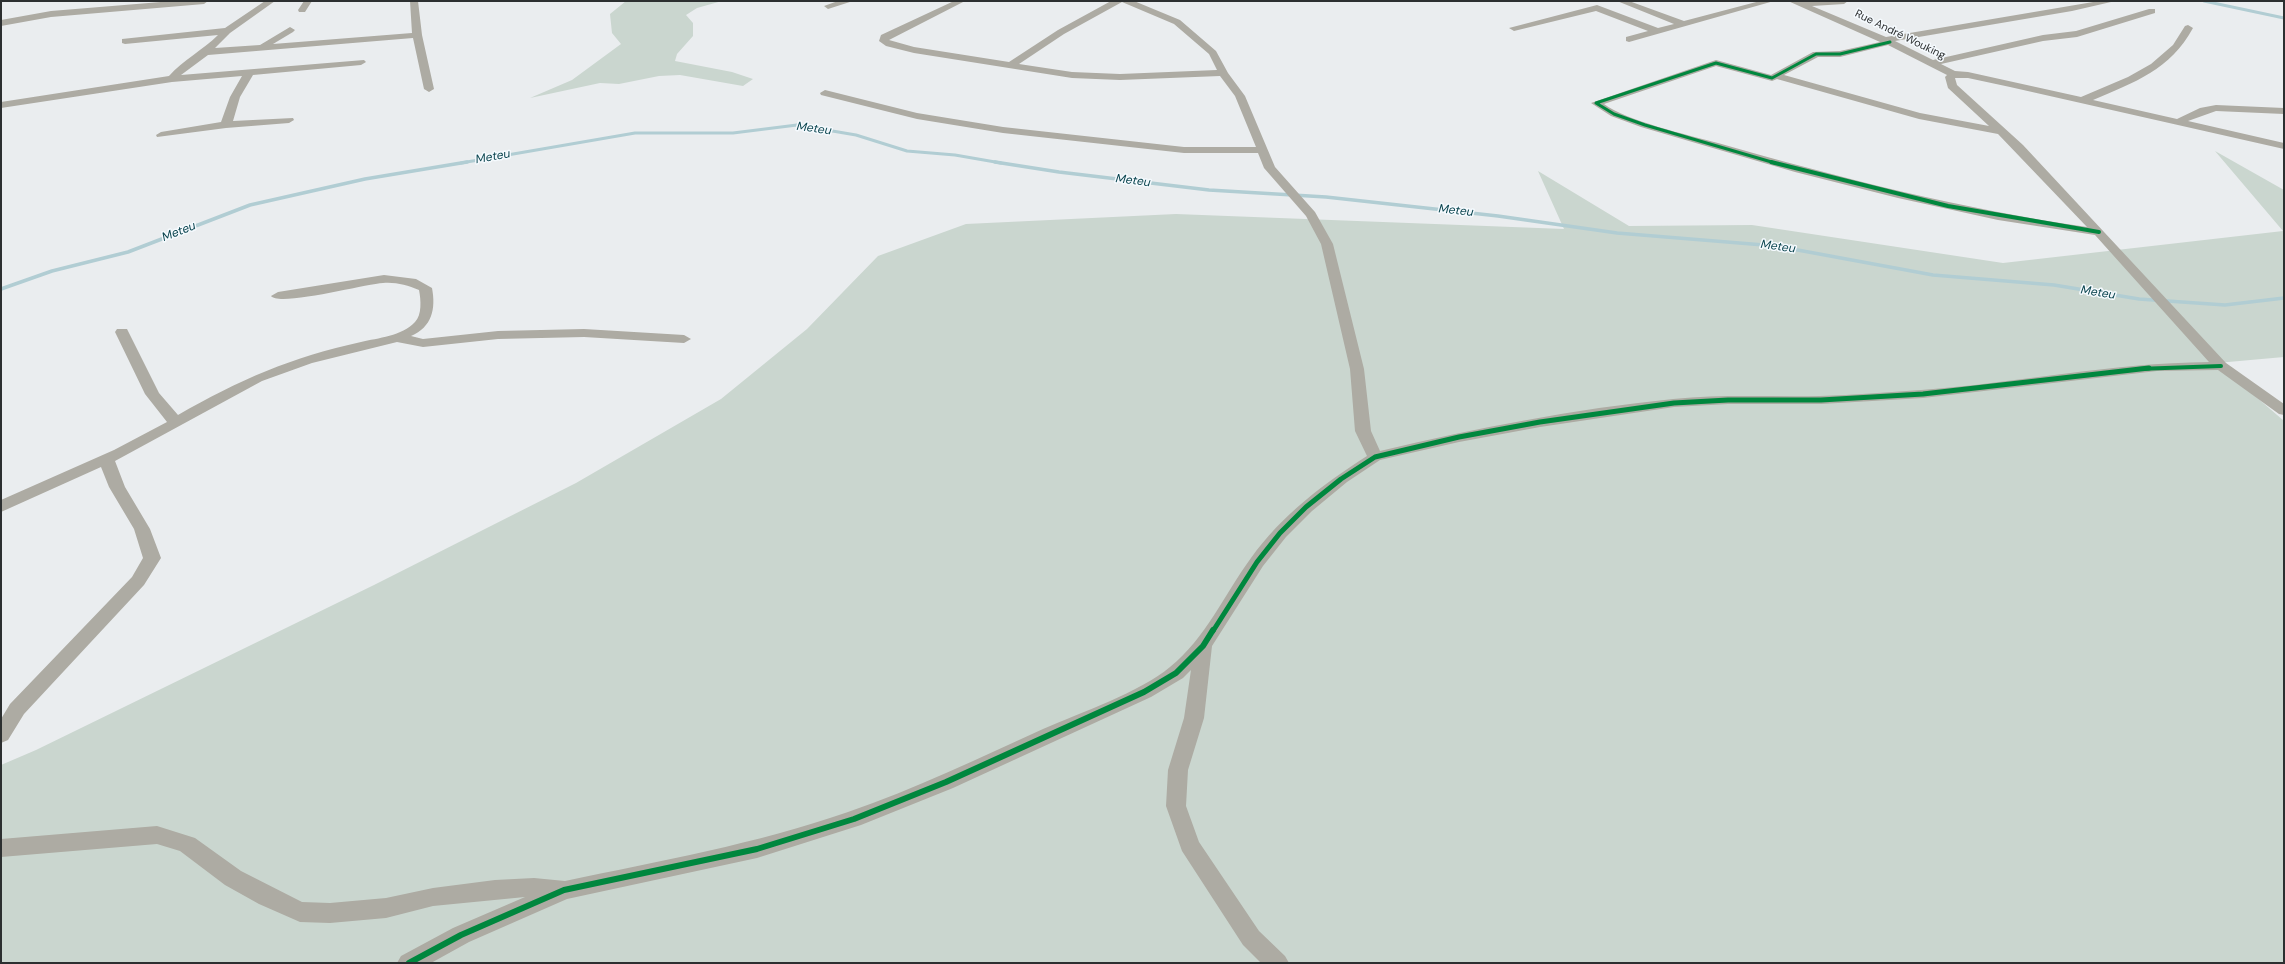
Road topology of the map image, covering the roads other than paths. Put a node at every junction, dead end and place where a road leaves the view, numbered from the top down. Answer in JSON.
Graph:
{"nodes":[{"id":1,"x":55,"y":1,"type":"edge"},
{"id":2,"x":204,"y":1,"type":"edge"},
{"id":3,"x":271,"y":1,"type":"edge"},
{"id":4,"x":308,"y":1,"type":"edge"},
{"id":5,"x":414,"y":1,"type":"edge"},
{"id":6,"x":849,"y":1,"type":"edge"},
{"id":7,"x":961,"y":1,"type":"edge"},
{"id":8,"x":1118,"y":1,"type":"edge"},
{"id":9,"x":1126,"y":1,"type":"edge"},
{"id":10,"x":1621,"y":1,"type":"edge"},
{"id":11,"x":1770,"y":1,"type":"edge"},
{"id":12,"x":1844,"y":1,"type":"edge"},
{"id":13,"x":2107,"y":2,"type":"edge"},
{"id":14,"x":1796,"y":3,"type":"edge"},
{"id":15,"x":828,"y":6,"type":"dead end"},
{"id":16,"x":302,"y":10,"type":"dead end"},
{"id":17,"x":2152,"y":11,"type":"dead end"},
{"id":18,"x":51,"y":14,"type":"junction"},
{"id":19,"x":1,"y":23,"type":"edge"},
{"id":20,"x":1682,"y":24,"type":"junction"},
{"id":21,"x":1514,"y":28,"type":"dead end"},
{"id":22,"x":2188,"y":28,"type":"dead end"},
{"id":23,"x":290,"y":30,"type":"dead end"},
{"id":24,"x":227,"y":31,"type":"junction"},
{"id":25,"x":1656,"y":31,"type":"junction"},
{"id":26,"x":417,"y":35,"type":"junction"},
{"id":27,"x":1629,"y":39,"type":"dead end"},
{"id":28,"x":125,"y":41,"type":"dead end"},
{"id":29,"x":1888,"y":41,"type":"junction"},
{"id":30,"x":261,"y":48,"type":"junction"},
{"id":31,"x":206,"y":52,"type":"junction"},
{"id":32,"x":361,"y":62,"type":"dead end"},
{"id":33,"x":1932,"y":62,"type":"junction"},
{"id":34,"x":1011,"y":65,"type":"junction"},
{"id":35,"x":250,"y":73,"type":"junction"},
{"id":36,"x":1223,"y":73,"type":"junction"},
{"id":37,"x":1952,"y":74,"type":"junction"},
{"id":38,"x":1776,"y":76,"type":"junction"},
{"id":39,"x":172,"y":80,"type":"junction"},
{"id":40,"x":429,"y":89,"type":"dead end"},
{"id":41,"x":825,"y":93,"type":"dead end"},
{"id":42,"x":2083,"y":100,"type":"junction"},
{"id":43,"x":1,"y":105,"type":"edge"},
{"id":44,"x":2284,"y":111,"type":"edge"},
{"id":45,"x":289,"y":120,"type":"dead end"},
{"id":46,"x":2179,"y":122,"type":"junction"},
{"id":47,"x":226,"y":125,"type":"junction"},
{"id":48,"x":2001,"y":131,"type":"junction"},
{"id":49,"x":162,"y":135,"type":"dead end"},
{"id":50,"x":2284,"y":146,"type":"edge"},
{"id":51,"x":1262,"y":150,"type":"junction"},
{"id":52,"x":2099,"y":232,"type":"junction"},
{"id":53,"x":278,"y":296,"type":"dead end"},
{"id":54,"x":122,"y":332,"type":"dead end"},
{"id":55,"x":394,"y":337,"type":"junction"},
{"id":56,"x":684,"y":339,"type":"dead end"},
{"id":57,"x":2222,"y":366,"type":"junction"},
{"id":58,"x":2284,"y":412,"type":"edge"},
{"id":59,"x":176,"y":423,"type":"junction"},
{"id":60,"x":1375,"y":457,"type":"junction"},
{"id":61,"x":107,"y":459,"type":"junction"},
{"id":62,"x":1,"y":507,"type":"edge"},
{"id":63,"x":1203,"y":646,"type":"junction"},
{"id":64,"x":1,"y":735,"type":"edge"},
{"id":65,"x":1,"y":848,"type":"edge"},
{"id":66,"x":564,"y":890,"type":"junction"},
{"id":67,"x":409,"y":963,"type":"edge"},
{"id":68,"x":1277,"y":963,"type":"edge"}],
"edges":[{"from":1,"to":18,"type":"street"},
{"from":2,"to":18,"type":"street"},
{"from":3,"to":24,"type":"street"},
{"from":4,"to":16,"type":"street"},
{"from":5,"to":26,"type":"street"},
{"from":6,"to":15,"type":"street"},
{"from":7,"to":34,"type":"street"},
{"from":8,"to":34,"type":"street"},
{"from":9,"to":36,"type":"street"},
{"from":10,"to":20,"type":"street"},
{"from":11,"to":20,"type":"street"},
{"from":12,"to":14,"type":"street"},
{"from":13,"to":29,"type":"street"},
{"from":14,"to":29,"type":"street","name":"Rue André Wouking"},
{"from":17,"to":33,"type":"street"},
{"from":18,"to":19,"type":"street"},
{"from":20,"to":25,"type":"street"},
{"from":21,"to":25,"type":"street"},
{"from":22,"to":42,"type":"street"},
{"from":23,"to":30,"type":"street"},
{"from":24,"to":28,"type":"street"},
{"from":24,"to":31,"type":"street"},
{"from":25,"to":27,"type":"street"},
{"from":26,"to":30,"type":"street"},
{"from":26,"to":40,"type":"street"},
{"from":29,"to":33,"type":"street","name":"Rue André Wouking"},
{"from":29,"to":38,"type":"street"},
{"from":30,"to":31,"type":"street"},
{"from":31,"to":39,"type":"street"},
{"from":32,"to":35,"type":"street"},
{"from":33,"to":37,"type":"street","name":"Rue André Wouking"},
{"from":34,"to":36,"type":"street"},
{"from":35,"to":39,"type":"street"},
{"from":35,"to":47,"type":"street"},
{"from":36,"to":51,"type":"street"},
{"from":37,"to":42,"type":"street"},
{"from":37,"to":48,"type":"street"},
{"from":38,"to":48,"type":"street"},
{"from":38,"to":52,"type":"street"},
{"from":39,"to":43,"type":"street"},
{"from":41,"to":51,"type":"street"},
{"from":42,"to":46,"type":"street"},
{"from":44,"to":46,"type":"street"},
{"from":45,"to":47,"type":"street"},
{"from":46,"to":50,"type":"street"},
{"from":47,"to":49,"type":"street"},
{"from":48,"to":52,"type":"street"},
{"from":51,"to":60,"type":"street"},
{"from":52,"to":57,"type":"street"},
{"from":53,"to":55,"type":"street"},
{"from":54,"to":59,"type":"street"},
{"from":55,"to":56,"type":"street"},
{"from":55,"to":59,"type":"street"},
{"from":57,"to":58,"type":"street"},
{"from":57,"to":60,"type":"street"},
{"from":59,"to":61,"type":"street"},
{"from":60,"to":63,"type":"street"},
{"from":61,"to":62,"type":"street"},
{"from":61,"to":64,"type":"street"},
{"from":63,"to":66,"type":"street"},
{"from":63,"to":68,"type":"street"},
{"from":65,"to":66,"type":"street"},
{"from":66,"to":67,"type":"street"}]}
